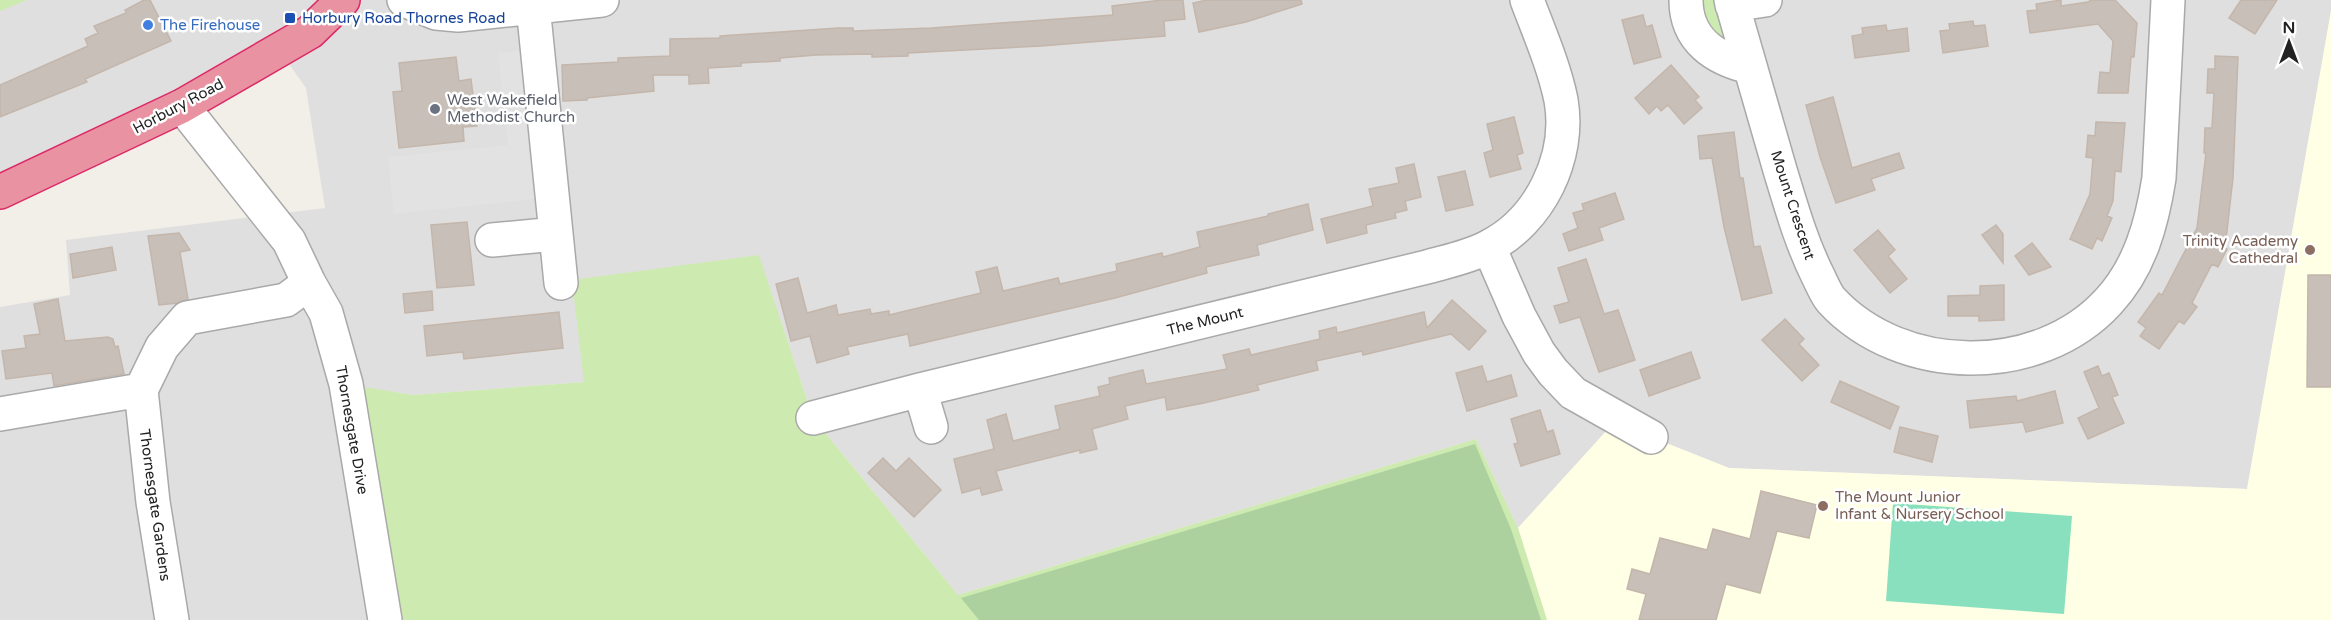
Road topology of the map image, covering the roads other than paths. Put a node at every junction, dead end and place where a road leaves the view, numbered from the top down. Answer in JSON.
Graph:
{"nodes":[{"id":1,"x":343,"y":0,"type":"edge"},
{"id":2,"x":404,"y":0,"type":"edge"},
{"id":3,"x":602,"y":0,"type":"edge"},
{"id":4,"x":1527,"y":0,"type":"edge"},
{"id":5,"x":1686,"y":0,"type":"edge"},
{"id":6,"x":1765,"y":0,"type":"edge"},
{"id":7,"x":2170,"y":1,"type":"edge"},
{"id":8,"x":1731,"y":2,"type":"edge"},
{"id":9,"x":532,"y":6,"type":"junction"},
{"id":10,"x":1750,"y":67,"type":"junction"},
{"id":11,"x":182,"y":106,"type":"junction"},
{"id":12,"x":0,"y":192,"type":"edge"},
{"id":13,"x":555,"y":234,"type":"junction"},
{"id":14,"x":492,"y":240,"type":"dead end"},
{"id":15,"x":1489,"y":247,"type":"junction"},
{"id":16,"x":561,"y":283,"type":"dead end"},
{"id":17,"x":309,"y":284,"type":"junction"},
{"id":18,"x":141,"y":390,"type":"junction"},
{"id":19,"x":920,"y":390,"type":"junction"},
{"id":20,"x":0,"y":414,"type":"edge"},
{"id":21,"x":813,"y":418,"type":"dead end"},
{"id":22,"x":930,"y":428,"type":"dead end"},
{"id":23,"x":1651,"y":437,"type":"dead end"},
{"id":24,"x":172,"y":620,"type":"edge"},
{"id":25,"x":385,"y":620,"type":"edge"}],
"edges":[{"from":1,"to":11,"type":"highway","name":"Horbury Road"},
{"from":2,"to":9,"type":"street"},
{"from":3,"to":9,"type":"street"},
{"from":4,"to":15,"type":"street","name":"The Mount"},
{"from":5,"to":10,"type":"street"},
{"from":6,"to":8,"type":"street"},
{"from":7,"to":10,"type":"street","name":"Mount Crescent"},
{"from":8,"to":10,"type":"street","name":"Mount Crescent"},
{"from":9,"to":13,"type":"street"},
{"from":11,"to":12,"type":"highway","name":"Horbury Road"},
{"from":11,"to":17,"type":"street","name":"Thornesgate Drive"},
{"from":13,"to":14,"type":"street"},
{"from":13,"to":16,"type":"street"},
{"from":15,"to":19,"type":"street","name":"The Mount"},
{"from":15,"to":23,"type":"street"},
{"from":17,"to":18,"type":"street"},
{"from":17,"to":25,"type":"street","name":"Thornesgate Drive"},
{"from":18,"to":20,"type":"street"},
{"from":18,"to":24,"type":"street","name":"Thornesgate Gardens"},
{"from":19,"to":21,"type":"street","name":"The Mount"},
{"from":19,"to":22,"type":"street"}]}
